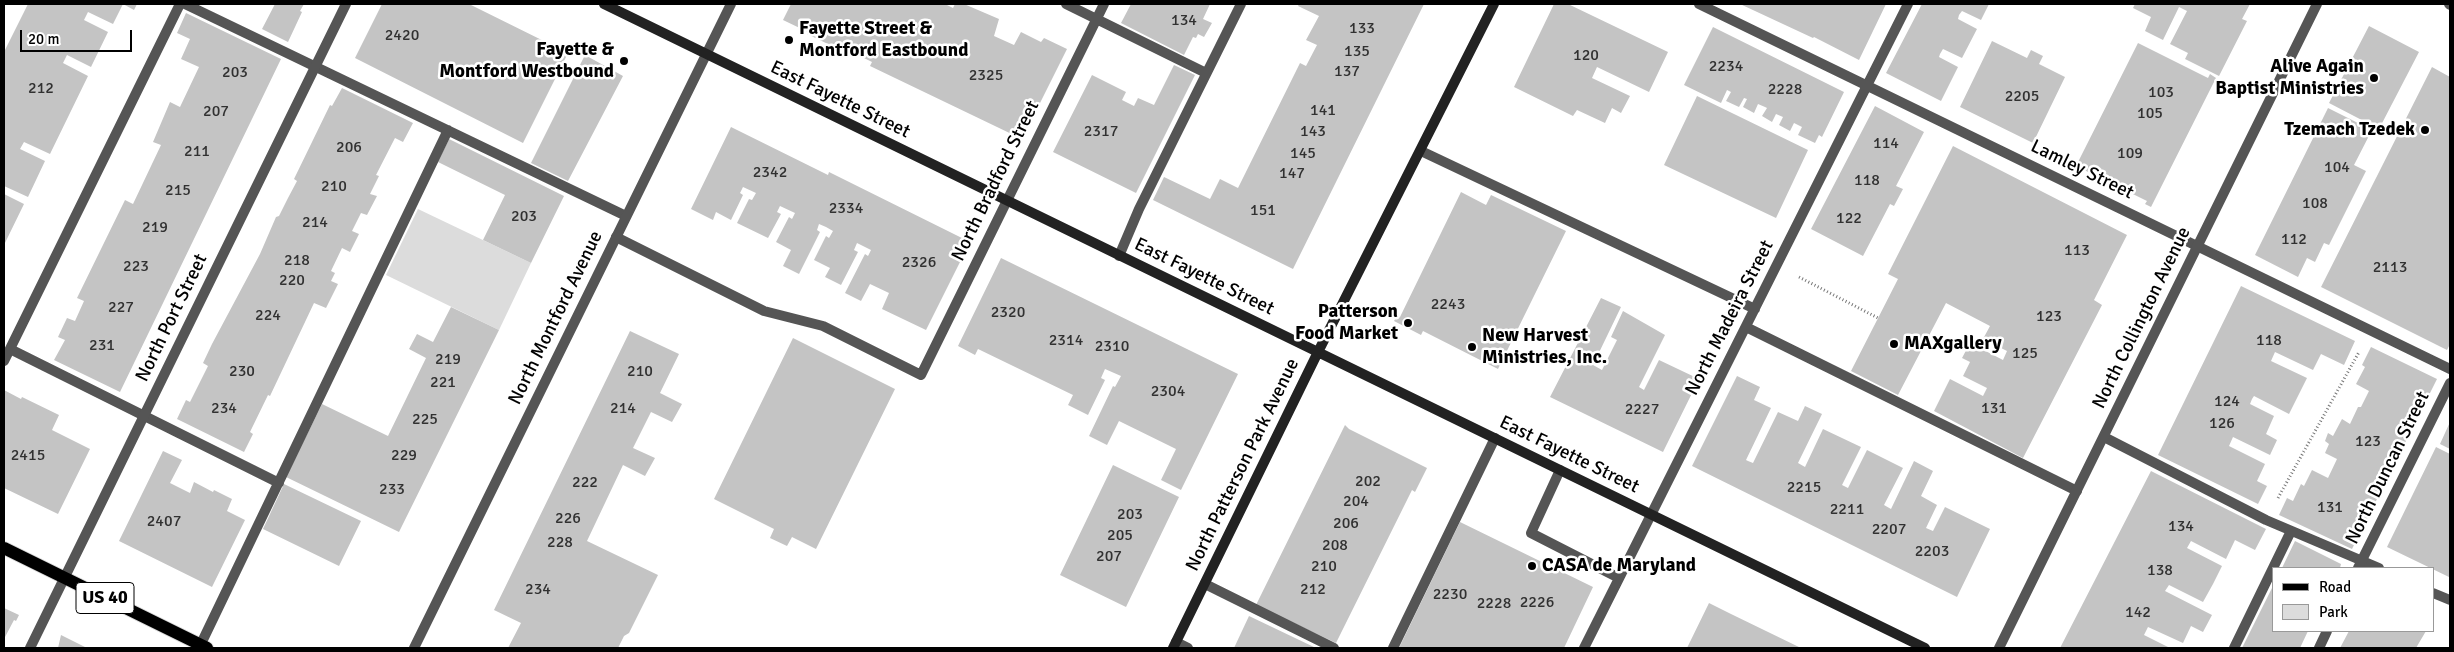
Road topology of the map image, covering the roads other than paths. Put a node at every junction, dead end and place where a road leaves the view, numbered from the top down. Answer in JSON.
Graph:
{"nodes":[{"id":1,"x":180,"y":4,"type":"edge"},
{"id":2,"x":185,"y":4,"type":"edge"},
{"id":3,"x":346,"y":4,"type":"edge"},
{"id":4,"x":604,"y":4,"type":"edge"},
{"id":5,"x":731,"y":4,"type":"edge"},
{"id":6,"x":1066,"y":4,"type":"edge"},
{"id":7,"x":1104,"y":4,"type":"edge"},
{"id":8,"x":1241,"y":4,"type":"edge"},
{"id":9,"x":1494,"y":4,"type":"edge"},
{"id":10,"x":1699,"y":4,"type":"edge"},
{"id":11,"x":1908,"y":4,"type":"edge"},
{"id":12,"x":2317,"y":4,"type":"edge"},
{"id":13,"x":1096,"y":19,"type":"junction"},
{"id":14,"x":706,"y":54,"type":"junction"},
{"id":15,"x":315,"y":67,"type":"junction"},
{"id":16,"x":1206,"y":73,"type":"junction"},
{"id":17,"x":1867,"y":86,"type":"junction"},
{"id":18,"x":448,"y":130,"type":"junction"},
{"id":19,"x":1421,"y":151,"type":"junction"},
{"id":20,"x":1006,"y":200,"type":"junction"},
{"id":21,"x":626,"y":216,"type":"junction"},
{"id":22,"x":616,"y":237,"type":"junction"},
{"id":23,"x":2198,"y":245,"type":"junction"},
{"id":24,"x":1119,"y":256,"type":"junction"},
{"id":25,"x":1755,"y":310,"type":"junction"},
{"id":26,"x":1746,"y":327,"type":"junction"},
{"id":27,"x":10,"y":349,"type":"junction"},
{"id":28,"x":1318,"y":352,"type":"junction"},
{"id":29,"x":4,"y":361,"type":"edge"},
{"id":30,"x":2450,"y":369,"type":"edge"},
{"id":31,"x":2450,"y":383,"type":"edge"},
{"id":32,"x":144,"y":416,"type":"junction"},
{"id":33,"x":1495,"y":438,"type":"junction"},
{"id":34,"x":2104,"y":438,"type":"junction"},
{"id":35,"x":1560,"y":470,"type":"junction"},
{"id":36,"x":278,"y":483,"type":"junction"},
{"id":37,"x":2077,"y":491,"type":"junction"},
{"id":38,"x":1651,"y":514,"type":"junction"},
{"id":39,"x":2291,"y":531,"type":"junction"},
{"id":40,"x":4,"y":548,"type":"edge"},
{"id":41,"x":2360,"y":564,"type":"edge"},
{"id":42,"x":2273,"y":567,"type":"edge"},
{"id":43,"x":2374,"y":567,"type":"edge"},
{"id":44,"x":2272,"y":570,"type":"edge"},
{"id":45,"x":65,"y":578,"type":"junction"},
{"id":46,"x":1618,"y":578,"type":"junction"},
{"id":47,"x":1205,"y":584,"type":"junction"},
{"id":48,"x":2434,"y":593,"type":"edge"},
{"id":49,"x":2450,"y":600,"type":"edge"},
{"id":50,"x":2327,"y":632,"type":"edge"},
{"id":51,"x":1175,"y":645,"type":"edge"},
{"id":52,"x":202,"y":647,"type":"edge"},
{"id":53,"x":30,"y":648,"type":"edge"},
{"id":54,"x":414,"y":648,"type":"edge"},
{"id":55,"x":1188,"y":648,"type":"edge"},
{"id":56,"x":1334,"y":648,"type":"edge"},
{"id":57,"x":1393,"y":648,"type":"edge"},
{"id":58,"x":1584,"y":648,"type":"edge"},
{"id":59,"x":1925,"y":648,"type":"edge"},
{"id":60,"x":1999,"y":648,"type":"edge"},
{"id":61,"x":2234,"y":648,"type":"edge"},
{"id":62,"x":2319,"y":648,"type":"edge"}],
"edges":[{"from":1,"to":27,"type":"street"},
{"from":2,"to":15,"type":"street"},
{"from":3,"to":15,"type":"street","name":"North Port Street"},
{"from":4,"to":14,"type":"main road","name":"East Fayette Street"},
{"from":5,"to":14,"type":"street","name":"North Montford Avenue"},
{"from":6,"to":13,"type":"street"},
{"from":7,"to":13,"type":"street","name":"North Bradford Street"},
{"from":8,"to":16,"type":"street"},
{"from":9,"to":19,"type":"main road","name":"North Patterson Park Avenue"},
{"from":10,"to":17,"type":"street","name":"Lamley Street"},
{"from":11,"to":17,"type":"street","name":"North Madeira Street"},
{"from":12,"to":23,"type":"street","name":"North Collington Avenue"},
{"from":13,"to":16,"type":"street"},
{"from":13,"to":20,"type":"street","name":"North Bradford Street"},
{"from":14,"to":20,"type":"main road","name":"East Fayette Street"},
{"from":14,"to":21,"type":"street","name":"North Montford Avenue"},
{"from":15,"to":18,"type":"street"},
{"from":15,"to":32,"type":"street","name":"North Port Street"},
{"from":16,"to":24,"type":"street"},
{"from":17,"to":23,"type":"street","name":"Lamley Street"},
{"from":17,"to":25,"type":"street","name":"North Madeira Street"},
{"from":18,"to":21,"type":"street"},
{"from":18,"to":36,"type":"street"},
{"from":19,"to":25,"type":"street"},
{"from":19,"to":28,"type":"main road","name":"North Patterson Park Avenue"},
{"from":20,"to":22,"type":"street","name":"North Bradford Street"},
{"from":20,"to":24,"type":"main road","name":"East Fayette Street"},
{"from":21,"to":22,"type":"street","name":"North Montford Avenue"},
{"from":22,"to":54,"type":"street","name":"North Montford Avenue"},
{"from":23,"to":30,"type":"street","name":"Lamley Street"},
{"from":23,"to":34,"type":"street","name":"North Collington Avenue"},
{"from":24,"to":28,"type":"main road","name":"East Fayette Street"},
{"from":25,"to":26,"type":"street","name":"North Madeira Street"},
{"from":26,"to":37,"type":"street"},
{"from":26,"to":38,"type":"street","name":"North Madeira Street"},
{"from":27,"to":29,"type":"street"},
{"from":27,"to":32,"type":"street"},
{"from":28,"to":33,"type":"main road","name":"East Fayette Street"},
{"from":28,"to":47,"type":"main road","name":"North Patterson Park Avenue"},
{"from":31,"to":41,"type":"street","name":"North Duncan Street"},
{"from":32,"to":36,"type":"street"},
{"from":32,"to":45,"type":"street","name":"North Port Street"},
{"from":33,"to":35,"type":"main road","name":"East Fayette Street"},
{"from":33,"to":57,"type":"street"},
{"from":34,"to":37,"type":"street","name":"North Collington Avenue"},
{"from":34,"to":39,"type":"street"},
{"from":35,"to":38,"type":"main road","name":"East Fayette Street"},
{"from":35,"to":46,"type":"street"},
{"from":36,"to":52,"type":"street"},
{"from":37,"to":60,"type":"street","name":"North Collington Avenue"},
{"from":38,"to":46,"type":"street","name":"North Madeira Street"},
{"from":38,"to":59,"type":"main road","name":"East Fayette Street"},
{"from":39,"to":41,"type":"street"},
{"from":39,"to":42,"type":"street"},
{"from":40,"to":45,"type":"main road","number":"US 40"},
{"from":41,"to":43,"type":"street"},
{"from":44,"to":61,"type":"street"},
{"from":45,"to":52,"type":"main road","number":"US 40"},
{"from":45,"to":53,"type":"street","name":"North Port Street"},
{"from":46,"to":58,"type":"street","name":"North Madeira Street"},
{"from":47,"to":51,"type":"main road","name":"North Patterson Park Avenue"},
{"from":47,"to":56,"type":"street"},
{"from":48,"to":49,"type":"street"},
{"from":50,"to":62,"type":"street"},
{"from":51,"to":55,"type":"street"}]}
